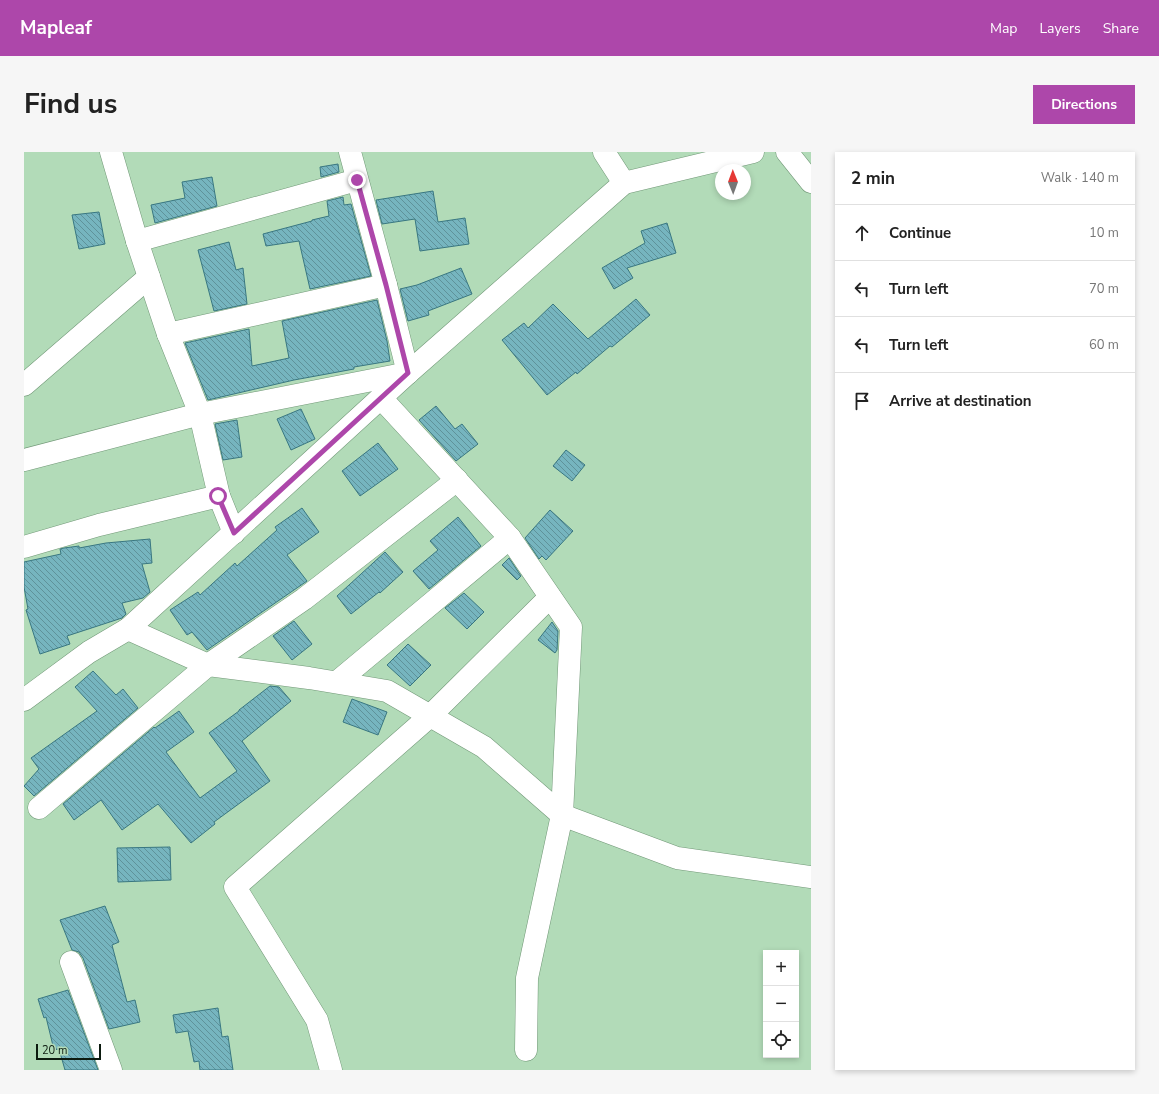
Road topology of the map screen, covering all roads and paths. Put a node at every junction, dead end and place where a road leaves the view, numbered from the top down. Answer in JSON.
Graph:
{"nodes":[{"id":1,"x":111,"y":152,"type":"edge"},
{"id":2,"x":350,"y":152,"type":"edge"},
{"id":3,"x":604,"y":152,"type":"edge"},
{"id":4,"x":753,"y":152,"type":"edge"},
{"id":5,"x":787,"y":152,"type":"edge"},
{"id":6,"x":357,"y":180,"type":"junction"},
{"id":7,"x":811,"y":182,"type":"edge"},
{"id":8,"x":624,"y":183,"type":"junction"},
{"id":9,"x":137,"y":241,"type":"junction"},
{"id":10,"x":149,"y":277,"type":"junction"},
{"id":11,"x":386,"y":285,"type":"junction"},
{"id":12,"x":168,"y":334,"type":"junction"},
{"id":13,"x":408,"y":373,"type":"junction"},
{"id":14,"x":24,"y":385,"type":"edge"},
{"id":15,"x":381,"y":398,"type":"junction"},
{"id":16,"x":200,"y":414,"type":"junction"},
{"id":17,"x":24,"y":460,"type":"edge"},
{"id":18,"x":457,"y":480,"type":"junction"},
{"id":19,"x":218,"y":496,"type":"junction"},
{"id":20,"x":234,"y":533,"type":"junction"},
{"id":21,"x":510,"y":538,"type":"junction"},
{"id":22,"x":24,"y":547,"type":"edge"},
{"id":23,"x":550,"y":597,"type":"junction"},
{"id":24,"x":128,"y":629,"type":"junction"},
{"id":25,"x":208,"y":665,"type":"junction"},
{"id":26,"x":337,"y":682,"type":"junction"},
{"id":27,"x":25,"y":697,"type":"edge"},
{"id":28,"x":430,"y":716,"type":"junction"},
{"id":29,"x":39,"y":808,"type":"dead end"},
{"id":30,"x":562,"y":815,"type":"junction"},
{"id":31,"x":811,"y":877,"type":"edge"},
{"id":32,"x":71,"y":962,"type":"dead end"},
{"id":33,"x":526,"y":1050,"type":"dead end"},
{"id":34,"x":111,"y":1070,"type":"edge"},
{"id":35,"x":331,"y":1070,"type":"edge"}],
"edges":[{"from":1,"to":9,"type":"street"},
{"from":2,"to":6,"type":"street"},
{"from":3,"to":8,"type":"street"},
{"from":4,"to":8,"type":"street"},
{"from":5,"to":7,"type":"street"},
{"from":6,"to":9,"type":"street"},
{"from":6,"to":11,"type":"street"},
{"from":8,"to":13,"type":"street"},
{"from":9,"to":10,"type":"street"},
{"from":10,"to":12,"type":"street"},
{"from":10,"to":14,"type":"street"},
{"from":11,"to":12,"type":"street"},
{"from":11,"to":13,"type":"street"},
{"from":12,"to":16,"type":"street"},
{"from":13,"to":15,"type":"street"},
{"from":13,"to":16,"type":"street"},
{"from":15,"to":18,"type":"street"},
{"from":15,"to":20,"type":"street"},
{"from":16,"to":17,"type":"street"},
{"from":16,"to":19,"type":"street"},
{"from":18,"to":21,"type":"street"},
{"from":18,"to":25,"type":"street"},
{"from":19,"to":20,"type":"street"},
{"from":19,"to":22,"type":"street"},
{"from":20,"to":24,"type":"street"},
{"from":21,"to":23,"type":"street"},
{"from":21,"to":26,"type":"street"},
{"from":23,"to":28,"type":"street"},
{"from":23,"to":30,"type":"street"},
{"from":24,"to":25,"type":"street"},
{"from":24,"to":27,"type":"street"},
{"from":25,"to":26,"type":"street"},
{"from":25,"to":29,"type":"street"},
{"from":26,"to":28,"type":"street"},
{"from":28,"to":30,"type":"street"},
{"from":28,"to":35,"type":"street"},
{"from":30,"to":31,"type":"street"},
{"from":30,"to":33,"type":"street"},
{"from":32,"to":34,"type":"street"}]}
